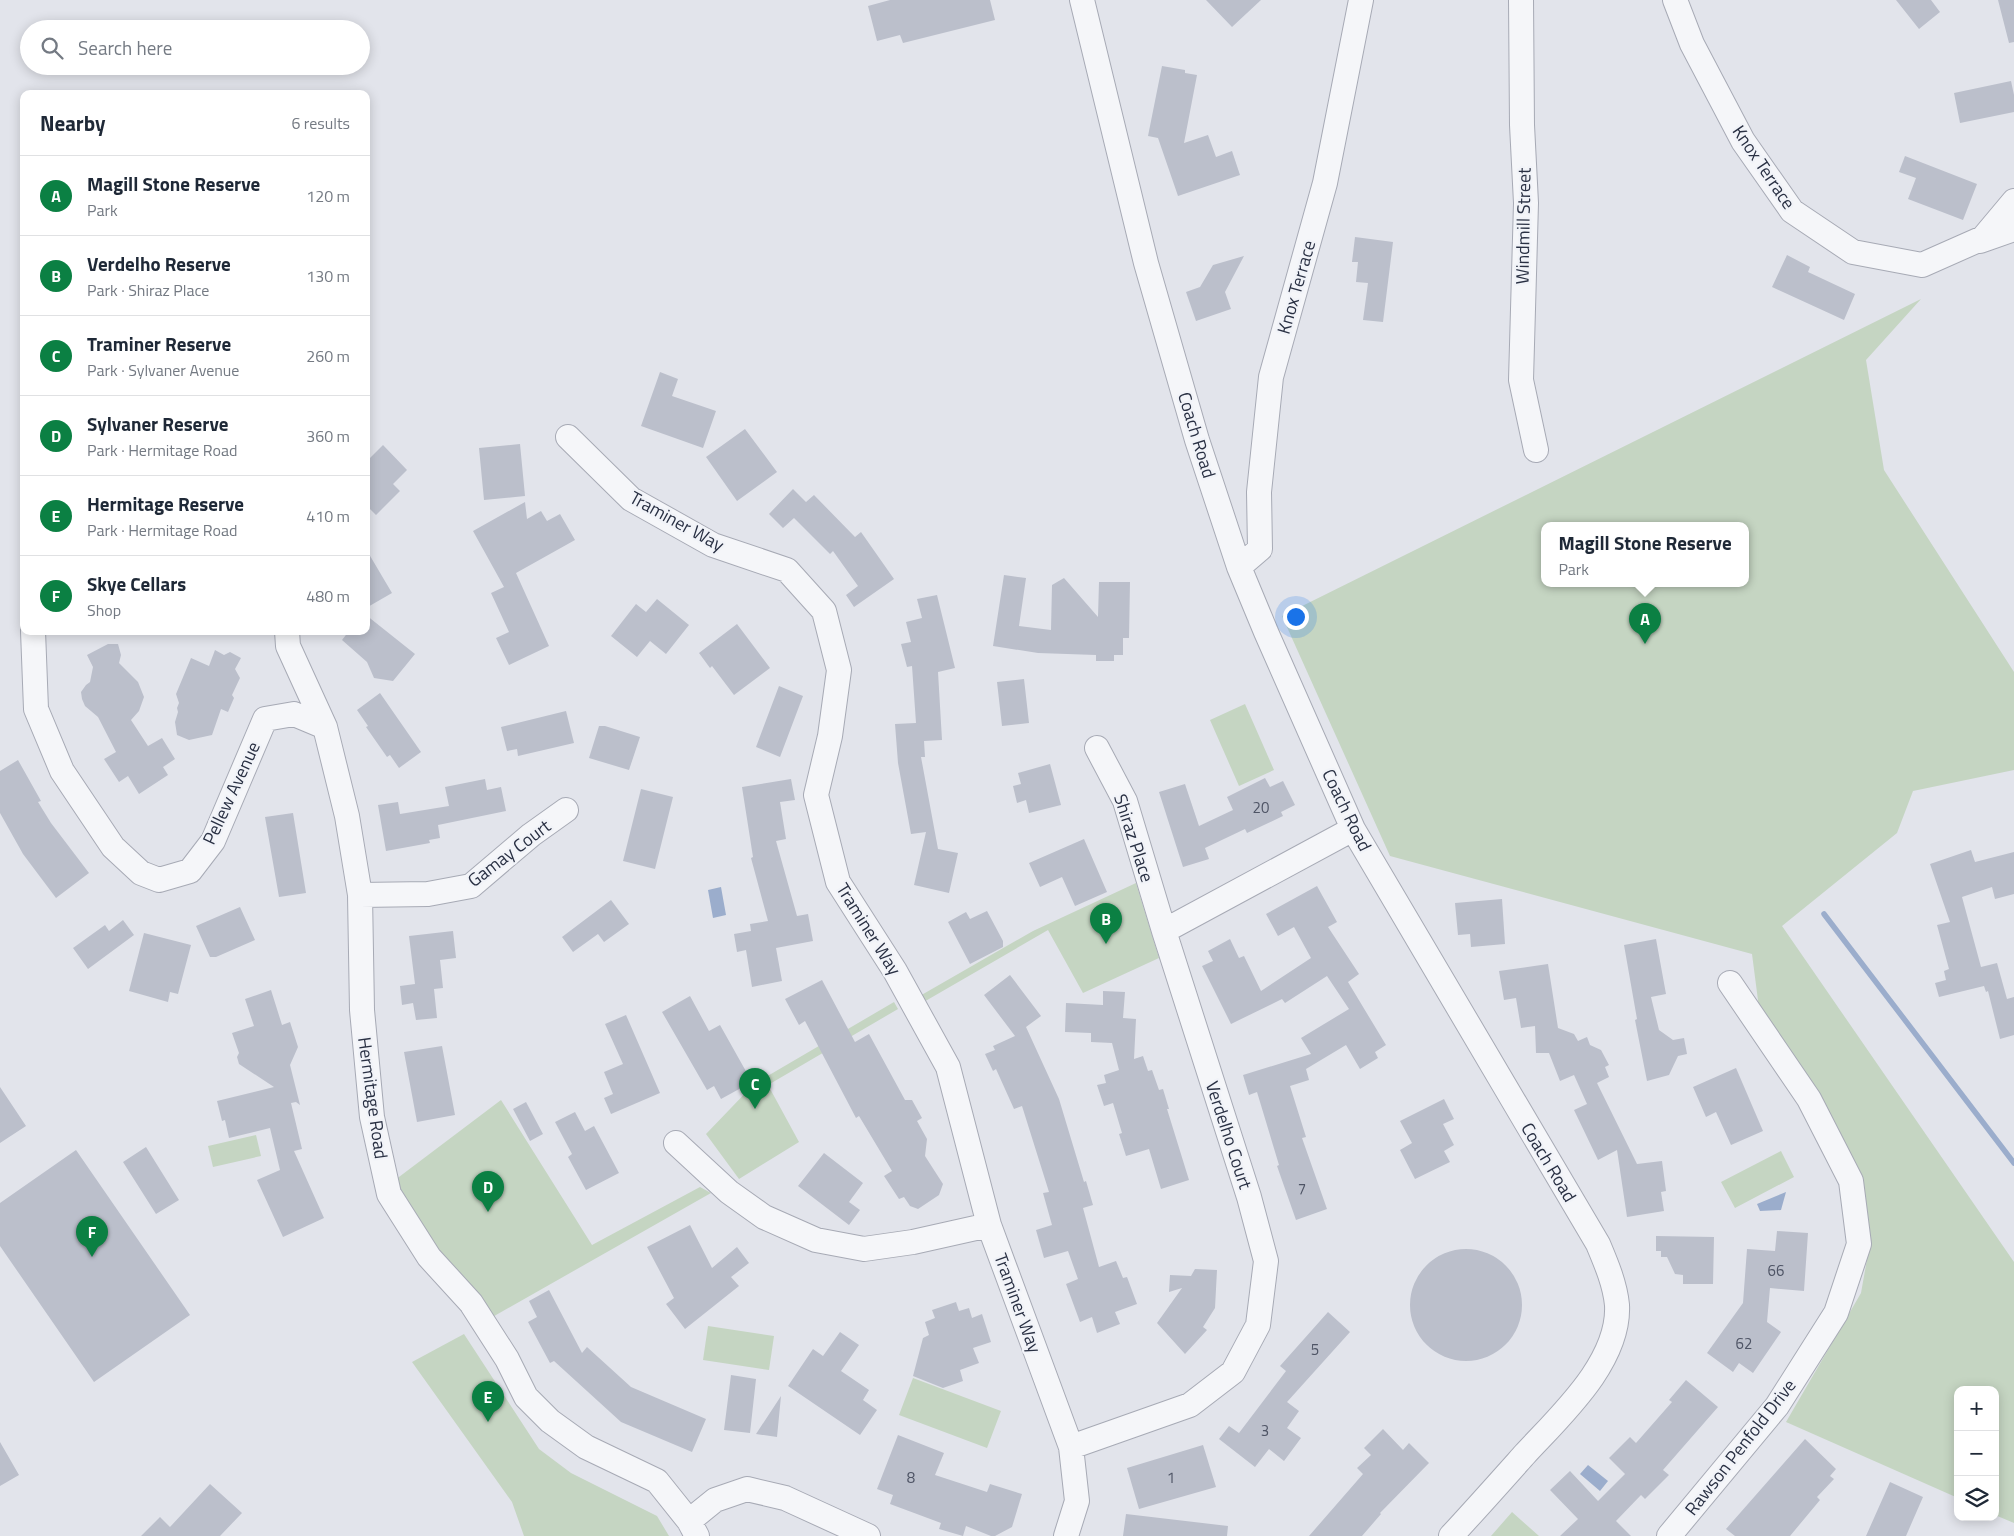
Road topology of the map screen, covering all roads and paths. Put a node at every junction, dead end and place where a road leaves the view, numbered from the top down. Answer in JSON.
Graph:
{"nodes":[{"id":1,"x":1082,"y":0,"type":"edge"},
{"id":2,"x":1361,"y":0,"type":"edge"},
{"id":3,"x":1522,"y":0,"type":"edge"},
{"id":4,"x":1675,"y":0,"type":"edge"},
{"id":5,"x":2014,"y":201,"type":"edge"},
{"id":6,"x":2014,"y":229,"type":"edge"},
{"id":7,"x":1960,"y":248,"type":"junction"},
{"id":8,"x":568,"y":437,"type":"dead end"},
{"id":9,"x":1536,"y":450,"type":"dead end"},
{"id":10,"x":1239,"y":568,"type":"junction"},
{"id":11,"x":33,"y":635,"type":"edge"},
{"id":12,"x":287,"y":635,"type":"edge"},
{"id":13,"x":325,"y":727,"type":"junction"},
{"id":14,"x":1097,"y":748,"type":"dead end"},
{"id":15,"x":566,"y":810,"type":"dead end"},
{"id":16,"x":1353,"y":829,"type":"junction"},
{"id":17,"x":360,"y":895,"type":"junction"},
{"id":18,"x":1164,"y":931,"type":"junction"},
{"id":19,"x":1730,"y":983,"type":"dead end"},
{"id":20,"x":676,"y":1143,"type":"dead end"},
{"id":21,"x":989,"y":1224,"type":"junction"},
{"id":22,"x":1071,"y":1447,"type":"junction"},
{"id":23,"x":693,"y":1529,"type":"edge"},
{"id":24,"x":868,"y":1536,"type":"edge"},
{"id":25,"x":1066,"y":1536,"type":"edge"},
{"id":26,"x":1451,"y":1536,"type":"edge"},
{"id":27,"x":1668,"y":1536,"type":"edge"}],
"edges":[{"from":1,"to":10,"type":"street","name":"Coach Road"},
{"from":2,"to":10,"type":"street","name":"Knox Terrace"},
{"from":3,"to":9,"type":"street","name":"Windmill Street"},
{"from":4,"to":7,"type":"street","name":"Knox Terrace"},
{"from":5,"to":7,"type":"street","name":"Knox Terrace"},
{"from":6,"to":7,"type":"street"},
{"from":8,"to":21,"type":"street","name":"Traminer Way"},
{"from":10,"to":16,"type":"street","name":"Coach Road"},
{"from":11,"to":13,"type":"street","name":"Pellew Avenue"},
{"from":12,"to":13,"type":"street","name":"Hermitage Road"},
{"from":13,"to":17,"type":"street","name":"Hermitage Road"},
{"from":14,"to":18,"type":"street","name":"Shiraz Place"},
{"from":15,"to":17,"type":"street","name":"Gamay Court"},
{"from":16,"to":18,"type":"street"},
{"from":16,"to":26,"type":"street","name":"Coach Road"},
{"from":17,"to":23,"type":"street","name":"Hermitage Road"},
{"from":18,"to":22,"type":"street","name":"Verdelho Court"},
{"from":19,"to":27,"type":"street","name":"Rawson Penfold Drive"},
{"from":20,"to":21,"type":"street"},
{"from":21,"to":22,"type":"street","name":"Traminer Way"},
{"from":22,"to":25,"type":"street","name":"Traminer Way"},
{"from":23,"to":24,"type":"street"}]}
